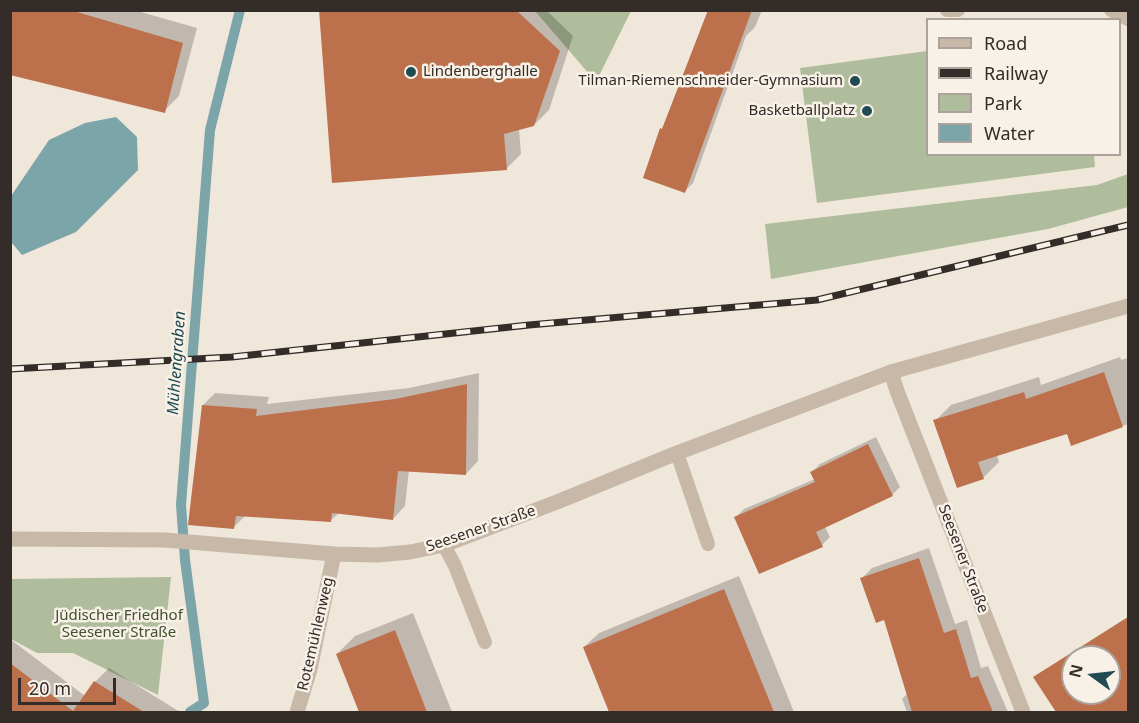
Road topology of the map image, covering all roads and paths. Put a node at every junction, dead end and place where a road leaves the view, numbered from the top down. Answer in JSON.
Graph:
{"nodes":[{"id":1,"x":947,"y":10,"type":"edge"},
{"id":2,"x":958,"y":10,"type":"edge"},
{"id":3,"x":1111,"y":10,"type":"edge"},
{"id":4,"x":1128,"y":19,"type":"edge"},
{"id":5,"x":1128,"y":306,"type":"edge"},
{"id":6,"x":891,"y":372,"type":"junction"},
{"id":7,"x":677,"y":453,"type":"junction"},
{"id":8,"x":10,"y":539,"type":"edge"},
{"id":9,"x":708,"y":544,"type":"dead end"},
{"id":10,"x":444,"y":545,"type":"junction"},
{"id":11,"x":334,"y":554,"type":"junction"},
{"id":12,"x":485,"y":642,"type":"dead end"},
{"id":13,"x":297,"y":712,"type":"edge"},
{"id":14,"x":1023,"y":712,"type":"edge"}],
"edges":[{"from":1,"to":2,"type":"lane"},
{"from":3,"to":4,"type":"lane"},
{"from":5,"to":6,"type":"street","name":"Seesener Straße"},
{"from":6,"to":7,"type":"street","name":"Seesener Straße"},
{"from":6,"to":14,"type":"street","name":"Seesener Straße"},
{"from":7,"to":9,"type":"lane"},
{"from":7,"to":10,"type":"street","name":"Seesener Straße"},
{"from":8,"to":11,"type":"street","name":"Seesener Straße"},
{"from":10,"to":11,"type":"street","name":"Seesener Straße"},
{"from":10,"to":12,"type":"lane"},
{"from":11,"to":13,"type":"street","name":"Rotemühlenweg"}]}
